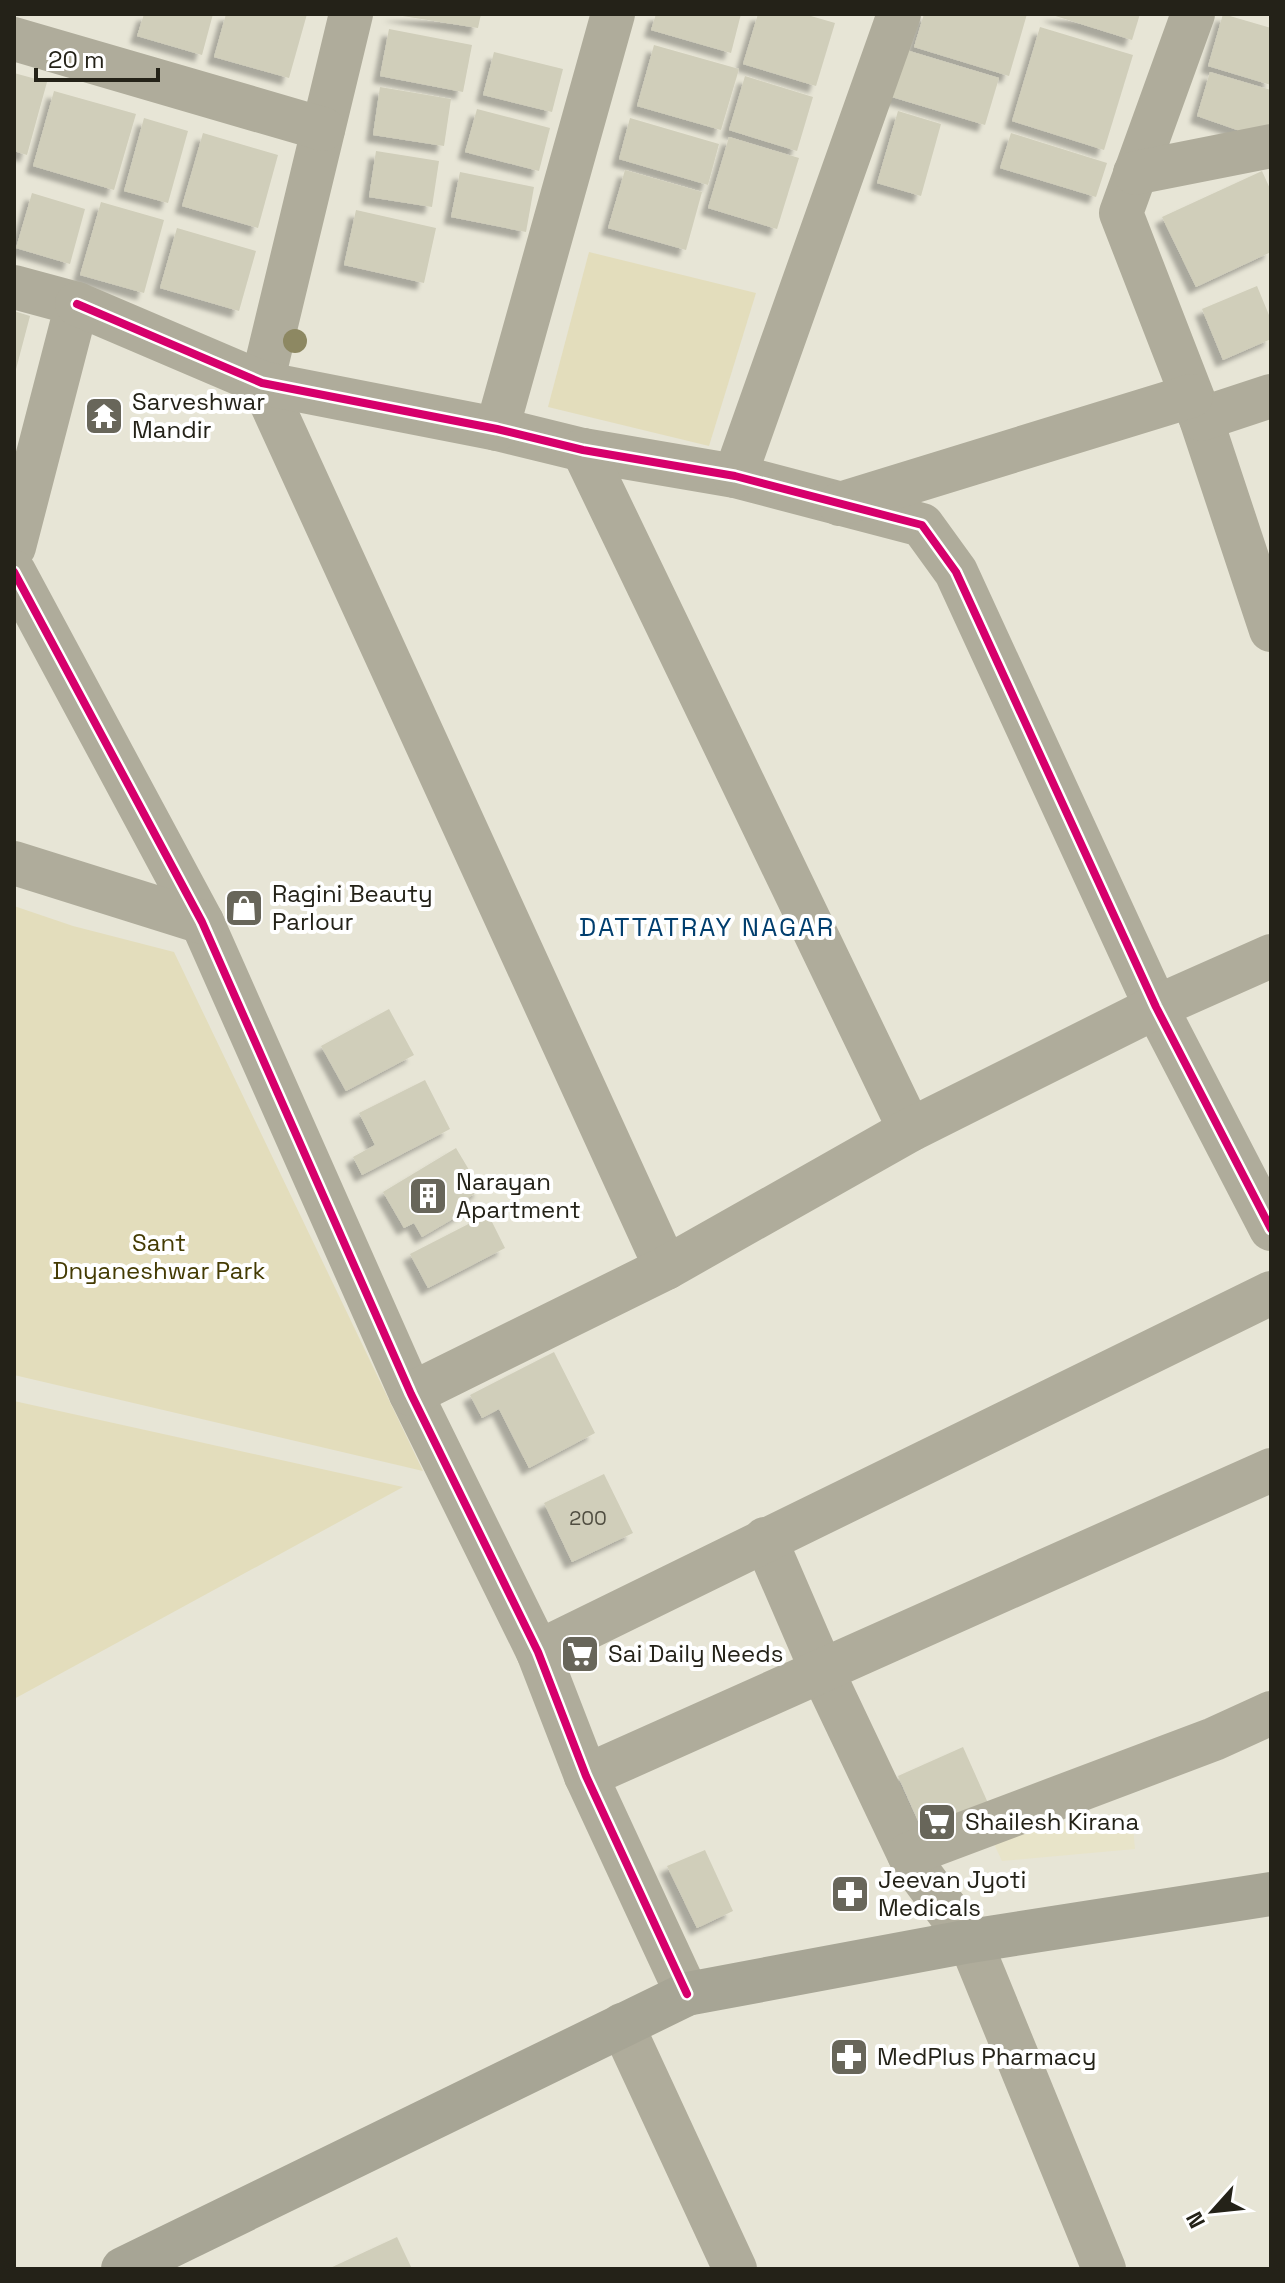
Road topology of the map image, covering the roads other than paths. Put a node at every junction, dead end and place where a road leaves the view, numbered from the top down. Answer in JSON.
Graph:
{"nodes":[{"id":1,"x":351,"y":14,"type":"edge"},
{"id":2,"x":613,"y":14,"type":"edge"},
{"id":3,"x":899,"y":14,"type":"edge"},
{"id":4,"x":1193,"y":14,"type":"edge"},
{"id":5,"x":14,"y":39,"type":"edge"},
{"id":6,"x":323,"y":129,"type":"junction"},
{"id":7,"x":1271,"y":146,"type":"edge"},
{"id":8,"x":1135,"y":173,"type":"junction"},
{"id":9,"x":14,"y":287,"type":"edge"},
{"id":10,"x":77,"y":304,"type":"junction"},
{"id":11,"x":262,"y":383,"type":"junction"},
{"id":12,"x":1271,"y":396,"type":"edge"},
{"id":13,"x":1196,"y":408,"type":"junction"},
{"id":14,"x":497,"y":429,"type":"junction"},
{"id":15,"x":583,"y":450,"type":"junction"},
{"id":16,"x":735,"y":476,"type":"junction"},
{"id":17,"x":840,"y":504,"type":"junction"},
{"id":18,"x":14,"y":547,"type":"edge"},
{"id":19,"x":14,"y":572,"type":"edge"},
{"id":20,"x":1271,"y":630,"type":"edge"},
{"id":21,"x":14,"y":863,"type":"edge"},
{"id":22,"x":202,"y":922,"type":"junction"},
{"id":23,"x":1271,"y":956,"type":"edge"},
{"id":24,"x":1156,"y":1007,"type":"junction"},
{"id":25,"x":910,"y":1130,"type":"junction"},
{"id":26,"x":1271,"y":1229,"type":"edge"},
{"id":27,"x":666,"y":1268,"type":"junction"},
{"id":28,"x":1271,"y":1293,"type":"edge"},
{"id":29,"x":411,"y":1394,"type":"junction"},
{"id":30,"x":1271,"y":1470,"type":"edge"},
{"id":31,"x":765,"y":1539,"type":"junction"},
{"id":32,"x":538,"y":1652,"type":"junction"},
{"id":33,"x":822,"y":1671,"type":"junction"},
{"id":34,"x":1271,"y":1713,"type":"edge"},
{"id":35,"x":586,"y":1776,"type":"junction"},
{"id":36,"x":909,"y":1854,"type":"junction"},
{"id":37,"x":1271,"y":1894,"type":"edge"},
{"id":38,"x":970,"y":1941,"type":"junction"},
{"id":39,"x":687,"y":1994,"type":"junction"},
{"id":40,"x":622,"y":2025,"type":"junction"},
{"id":41,"x":123,"y":2269,"type":"edge"},
{"id":42,"x":735,"y":2269,"type":"edge"},
{"id":43,"x":1104,"y":2269,"type":"edge"}],
"edges":[{"from":1,"to":6,"type":"street"},
{"from":2,"to":14,"type":"street"},
{"from":3,"to":16,"type":"street"},
{"from":4,"to":8,"type":"street"},
{"from":5,"to":6,"type":"street"},
{"from":6,"to":11,"type":"street"},
{"from":7,"to":8,"type":"street"},
{"from":8,"to":13,"type":"street"},
{"from":9,"to":10,"type":"street"},
{"from":10,"to":11,"type":"street"},
{"from":10,"to":18,"type":"street"},
{"from":11,"to":14,"type":"street"},
{"from":11,"to":27,"type":"street"},
{"from":12,"to":13,"type":"street"},
{"from":13,"to":17,"type":"street"},
{"from":13,"to":20,"type":"street"},
{"from":14,"to":15,"type":"street"},
{"from":15,"to":16,"type":"street"},
{"from":15,"to":25,"type":"street"},
{"from":16,"to":17,"type":"street"},
{"from":17,"to":24,"type":"street"},
{"from":19,"to":22,"type":"street"},
{"from":21,"to":22,"type":"street"},
{"from":22,"to":29,"type":"street"},
{"from":23,"to":24,"type":"street"},
{"from":24,"to":25,"type":"street"},
{"from":24,"to":26,"type":"street"},
{"from":25,"to":27,"type":"street"},
{"from":27,"to":29,"type":"street"},
{"from":28,"to":31,"type":"street"},
{"from":29,"to":32,"type":"street"},
{"from":30,"to":33,"type":"street"},
{"from":31,"to":32,"type":"street"},
{"from":31,"to":33,"type":"street"},
{"from":32,"to":35,"type":"street"},
{"from":33,"to":35,"type":"street"},
{"from":33,"to":36,"type":"street"},
{"from":34,"to":36,"type":"street"},
{"from":35,"to":39,"type":"street"},
{"from":36,"to":38,"type":"street"},
{"from":37,"to":38,"type":"main road"},
{"from":38,"to":39,"type":"main road"},
{"from":38,"to":43,"type":"street"},
{"from":39,"to":40,"type":"main road"},
{"from":40,"to":41,"type":"main road"},
{"from":40,"to":42,"type":"street"}]}
